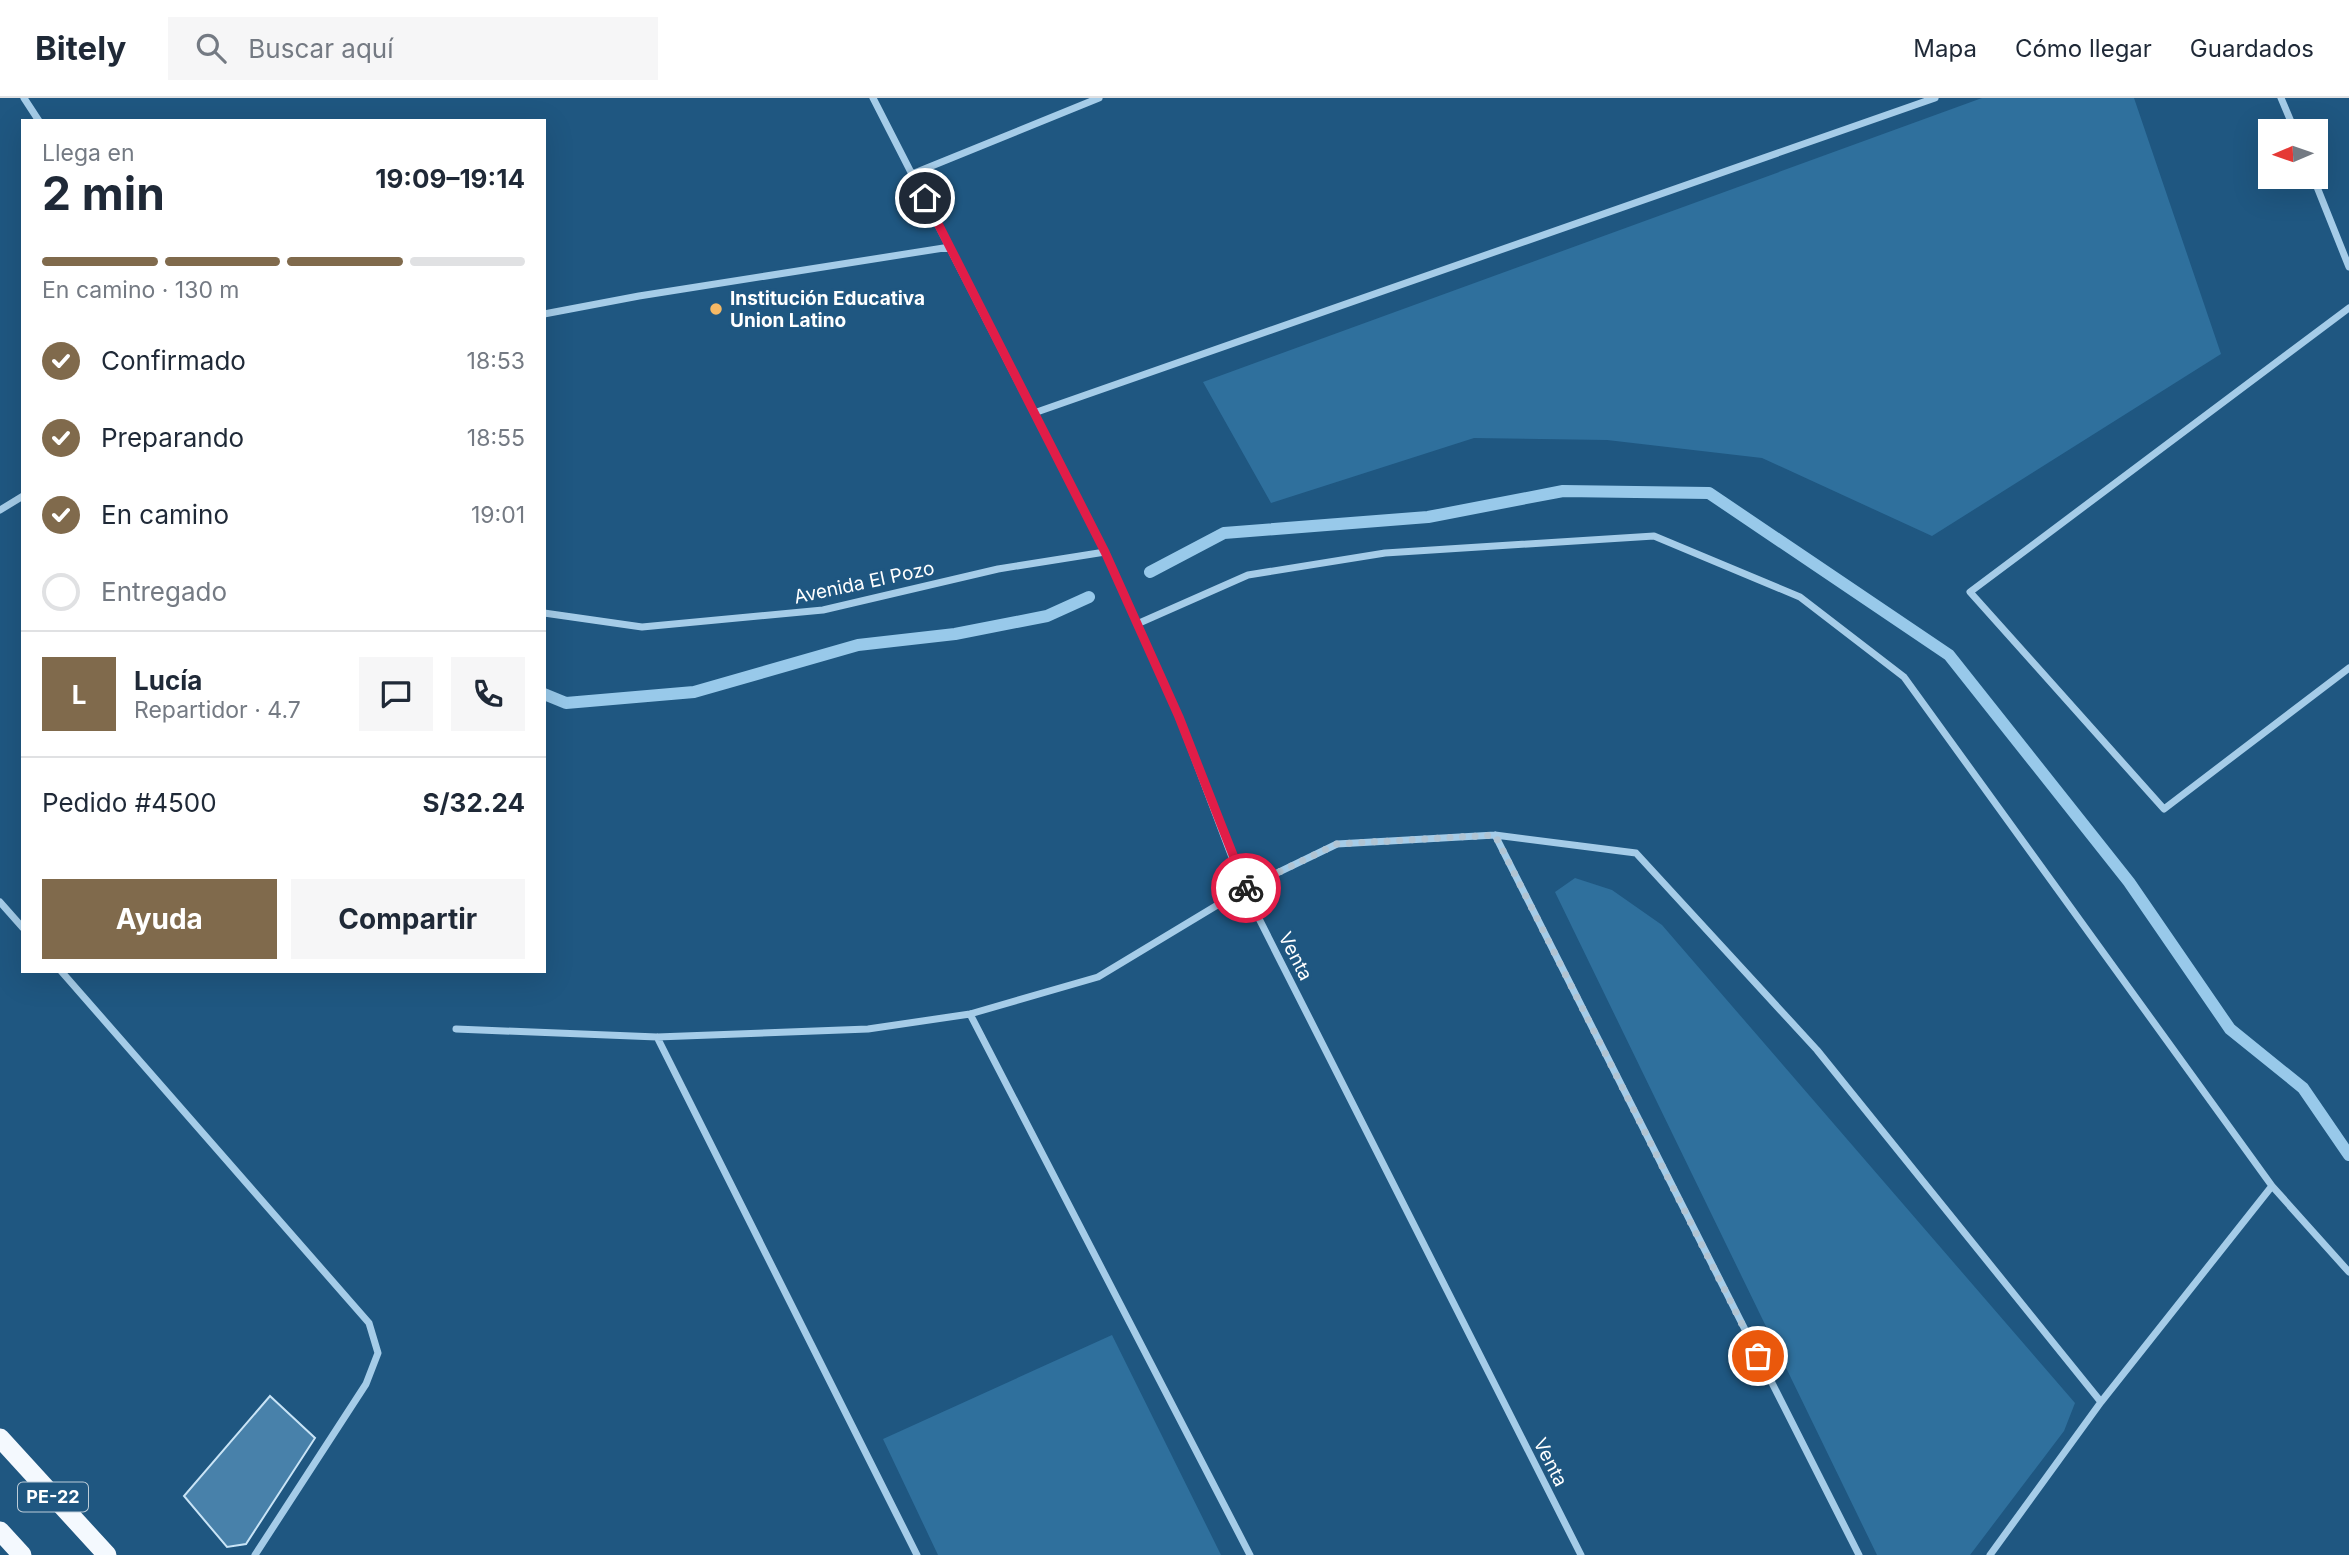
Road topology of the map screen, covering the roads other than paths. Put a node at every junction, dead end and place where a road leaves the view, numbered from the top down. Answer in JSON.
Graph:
{"nodes":[{"id":1,"x":24,"y":98,"type":"edge"},
{"id":2,"x":873,"y":98,"type":"edge"},
{"id":3,"x":1099,"y":98,"type":"edge"},
{"id":4,"x":1935,"y":98,"type":"edge"},
{"id":5,"x":2281,"y":98,"type":"edge"},
{"id":6,"x":38,"y":119,"type":"edge"},
{"id":7,"x":2290,"y":119,"type":"edge"},
{"id":8,"x":912,"y":174,"type":"junction"},
{"id":9,"x":2318,"y":189,"type":"edge"},
{"id":10,"x":950,"y":247,"type":"junction"},
{"id":11,"x":2349,"y":267,"type":"edge"},
{"id":12,"x":2349,"y":308,"type":"edge"},
{"id":13,"x":546,"y":314,"type":"edge"},
{"id":14,"x":1034,"y":413,"type":"junction"},
{"id":15,"x":21,"y":497,"type":"edge"},
{"id":16,"x":0,"y":510,"type":"edge"},
{"id":17,"x":1105,"y":552,"type":"junction"},
{"id":18,"x":546,"y":613,"type":"edge"},
{"id":19,"x":1137,"y":624,"type":"junction"},
{"id":20,"x":2349,"y":668,"type":"edge"},
{"id":21,"x":1495,"y":835,"type":"junction"},
{"id":22,"x":1244,"y":889,"type":"junction"},
{"id":23,"x":0,"y":902,"type":"edge"},
{"id":24,"x":21,"y":926,"type":"edge"},
{"id":25,"x":63,"y":973,"type":"edge"},
{"id":26,"x":970,"y":1014,"type":"junction"},
{"id":27,"x":456,"y":1029,"type":"dead end"},
{"id":28,"x":657,"y":1037,"type":"junction"},
{"id":29,"x":2272,"y":1186,"type":"junction"},
{"id":30,"x":2349,"y":1272,"type":"edge"},
{"id":31,"x":2101,"y":1402,"type":"junction"},
{"id":32,"x":0,"y":1438,"type":"edge"},
{"id":33,"x":0,"y":1531,"type":"edge"},
{"id":34,"x":22,"y":1555,"type":"edge"},
{"id":35,"x":107,"y":1555,"type":"edge"},
{"id":36,"x":255,"y":1555,"type":"edge"},
{"id":37,"x":917,"y":1555,"type":"edge"},
{"id":38,"x":1250,"y":1555,"type":"edge"},
{"id":39,"x":1581,"y":1555,"type":"edge"},
{"id":40,"x":1859,"y":1555,"type":"edge"},
{"id":41,"x":1990,"y":1555,"type":"edge"}],
"edges":[{"from":1,"to":6,"type":"street"},
{"from":2,"to":8,"type":"street","name":"Venta"},
{"from":3,"to":8,"type":"street"},
{"from":4,"to":14,"type":"street"},
{"from":5,"to":7,"type":"street"},
{"from":8,"to":10,"type":"street","name":"Venta"},
{"from":9,"to":11,"type":"street"},
{"from":10,"to":13,"type":"street"},
{"from":10,"to":14,"type":"street","name":"Venta"},
{"from":12,"to":20,"type":"street"},
{"from":14,"to":17,"type":"street","name":"Venta"},
{"from":15,"to":16,"type":"street"},
{"from":17,"to":18,"type":"street","name":"Avenida El Pozo"},
{"from":17,"to":19,"type":"street","name":"Venta"},
{"from":19,"to":22,"type":"street","name":"Venta"},
{"from":19,"to":29,"type":"street"},
{"from":21,"to":22,"type":"street"},
{"from":21,"to":31,"type":"street"},
{"from":21,"to":40,"type":"street"},
{"from":22,"to":26,"type":"street"},
{"from":22,"to":39,"type":"street","name":"Venta"},
{"from":23,"to":24,"type":"street"},
{"from":25,"to":36,"type":"street"},
{"from":26,"to":28,"type":"street"},
{"from":26,"to":38,"type":"street"},
{"from":27,"to":28,"type":"street"},
{"from":28,"to":37,"type":"street"},
{"from":29,"to":30,"type":"street"},
{"from":29,"to":31,"type":"street"},
{"from":31,"to":41,"type":"street"},
{"from":32,"to":35,"type":"highway","number":"PE-22"},
{"from":33,"to":34,"type":"highway","number":"PE-22"}]}
